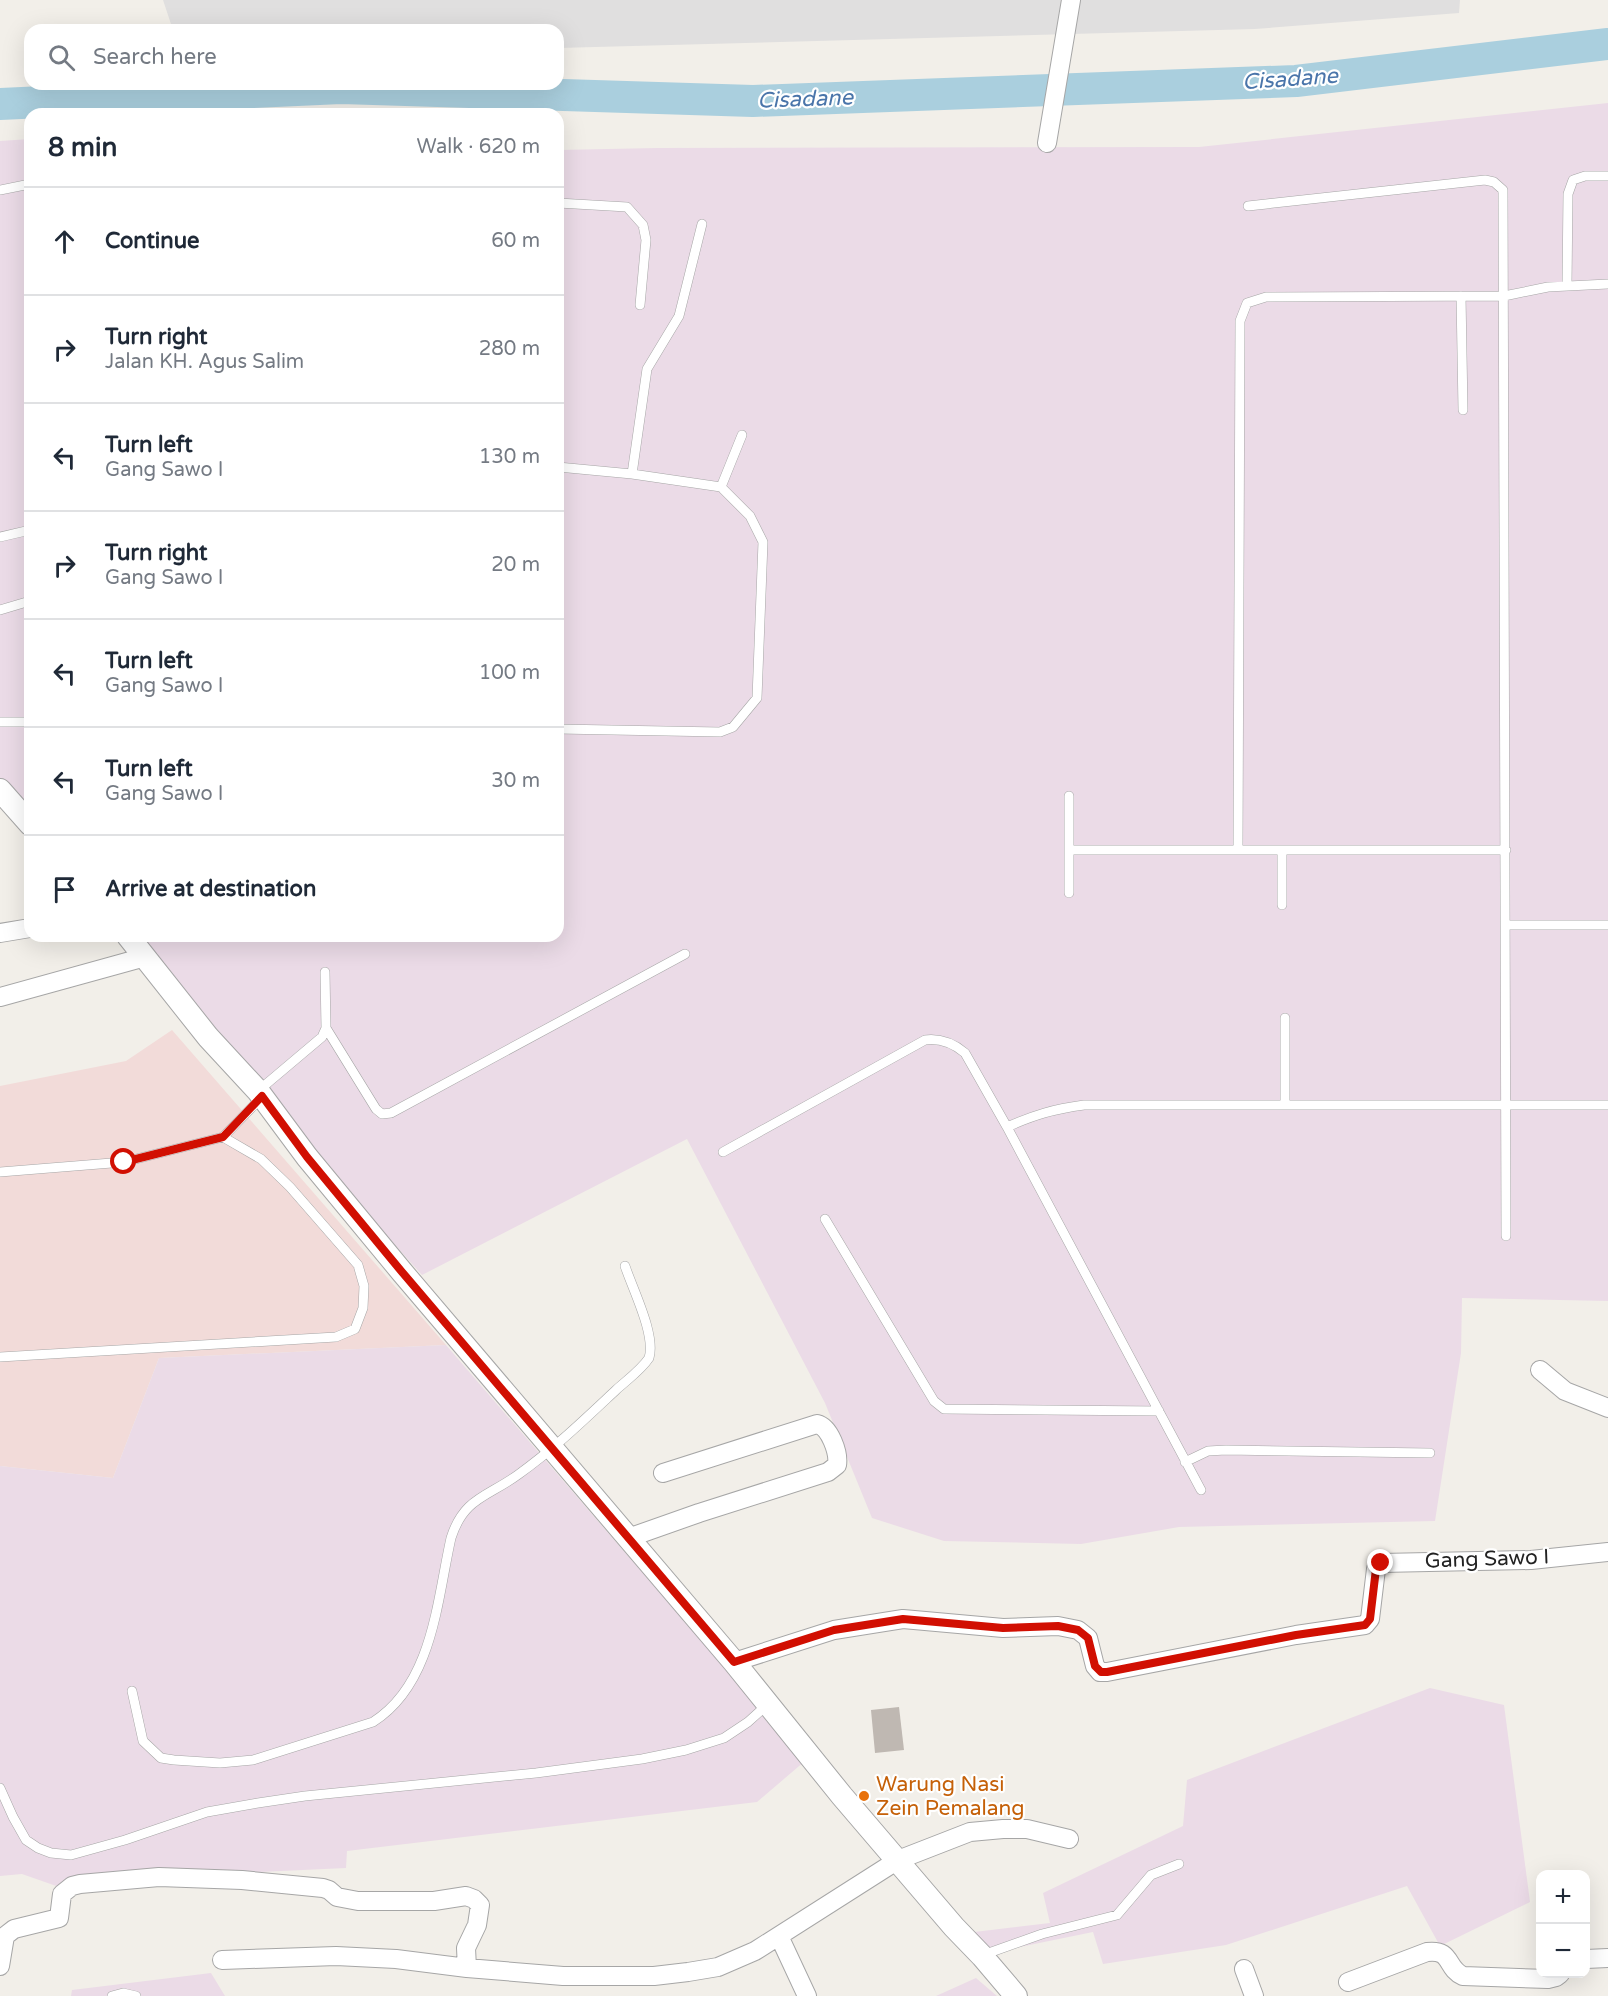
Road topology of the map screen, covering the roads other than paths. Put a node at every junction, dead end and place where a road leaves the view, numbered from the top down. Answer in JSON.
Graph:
{"nodes":[{"id":1,"x":1071,"y":0,"type":"edge"},
{"id":2,"x":1047,"y":143,"type":"dead end"},
{"id":3,"x":1608,"y":176,"type":"edge"},
{"id":4,"x":24,"y":185,"type":"edge"},
{"id":5,"x":0,"y":190,"type":"edge"},
{"id":6,"x":564,"y":203,"type":"edge"},
{"id":7,"x":1248,"y":206,"type":"dead end"},
{"id":8,"x":702,"y":224,"type":"dead end"},
{"id":9,"x":1608,"y":284,"type":"edge"},
{"id":10,"x":1567,"y":285,"type":"junction"},
{"id":11,"x":1461,"y":296,"type":"junction"},
{"id":12,"x":1504,"y":296,"type":"junction"},
{"id":13,"x":640,"y":305,"type":"dead end"},
{"id":14,"x":1463,"y":410,"type":"dead end"},
{"id":15,"x":742,"y":435,"type":"dead end"},
{"id":16,"x":564,"y":468,"type":"edge"},
{"id":17,"x":632,"y":474,"type":"junction"},
{"id":18,"x":721,"y":487,"type":"junction"},
{"id":19,"x":24,"y":531,"type":"edge"},
{"id":20,"x":0,"y":537,"type":"edge"},
{"id":21,"x":24,"y":603,"type":"edge"},
{"id":22,"x":0,"y":610,"type":"edge"},
{"id":23,"x":0,"y":722,"type":"edge"},
{"id":24,"x":24,"y":722,"type":"edge"},
{"id":25,"x":564,"y":729,"type":"edge"},
{"id":26,"x":0,"y":790,"type":"edge"},
{"id":27,"x":1070,"y":796,"type":"dead end"},
{"id":28,"x":24,"y":817,"type":"edge"},
{"id":29,"x":1070,"y":850,"type":"junction"},
{"id":30,"x":1239,"y":850,"type":"junction"},
{"id":31,"x":1282,"y":850,"type":"junction"},
{"id":32,"x":1506,"y":850,"type":"junction"},
{"id":33,"x":1070,"y":893,"type":"dead end"},
{"id":34,"x":1282,"y":904,"type":"dead end"},
{"id":35,"x":1506,"y":925,"type":"junction"},
{"id":36,"x":1608,"y":925,"type":"edge"},
{"id":37,"x":24,"y":929,"type":"edge"},
{"id":38,"x":0,"y":933,"type":"edge"},
{"id":39,"x":133,"y":942,"type":"edge"},
{"id":40,"x":685,"y":954,"type":"dead end"},
{"id":41,"x":145,"y":957,"type":"junction"},
{"id":42,"x":325,"y":972,"type":"dead end"},
{"id":43,"x":0,"y":997,"type":"edge"},
{"id":44,"x":1285,"y":1018,"type":"dead end"},
{"id":45,"x":327,"y":1028,"type":"junction"},
{"id":46,"x":260,"y":1094,"type":"junction"},
{"id":47,"x":1285,"y":1105,"type":"junction"},
{"id":48,"x":1506,"y":1105,"type":"junction"},
{"id":49,"x":1608,"y":1105,"type":"edge"},
{"id":50,"x":1007,"y":1127,"type":"junction"},
{"id":51,"x":223,"y":1137,"type":"junction"},
{"id":52,"x":723,"y":1152,"type":"dead end"},
{"id":53,"x":0,"y":1172,"type":"edge"},
{"id":54,"x":825,"y":1219,"type":"dead end"},
{"id":55,"x":1506,"y":1236,"type":"dead end"},
{"id":56,"x":625,"y":1266,"type":"dead end"},
{"id":57,"x":0,"y":1357,"type":"edge"},
{"id":58,"x":1540,"y":1370,"type":"dead end"},
{"id":59,"x":1608,"y":1408,"type":"edge"},
{"id":60,"x":1159,"y":1411,"type":"junction"},
{"id":61,"x":551,"y":1448,"type":"junction"},
{"id":62,"x":1430,"y":1453,"type":"dead end"},
{"id":63,"x":1185,"y":1462,"type":"junction"},
{"id":64,"x":663,"y":1473,"type":"dead end"},
{"id":65,"x":1201,"y":1490,"type":"dead end"},
{"id":66,"x":628,"y":1538,"type":"junction"},
{"id":67,"x":1608,"y":1552,"type":"edge"},
{"id":68,"x":734,"y":1662,"type":"junction"},
{"id":69,"x":132,"y":1690,"type":"dead end"},
{"id":70,"x":769,"y":1704,"type":"junction"},
{"id":71,"x":0,"y":1788,"type":"edge"},
{"id":72,"x":1070,"y":1839,"type":"dead end"},
{"id":73,"x":898,"y":1860,"type":"junction"},
{"id":74,"x":1179,"y":1864,"type":"dead end"},
{"id":75,"x":778,"y":1936,"type":"junction"},
{"id":76,"x":982,"y":1956,"type":"junction"},
{"id":77,"x":1608,"y":1958,"type":"edge"},
{"id":78,"x":222,"y":1959,"type":"dead end"},
{"id":79,"x":1590,"y":1959,"type":"edge"},
{"id":80,"x":0,"y":1966,"type":"edge"},
{"id":81,"x":467,"y":1968,"type":"junction"},
{"id":82,"x":1244,"y":1970,"type":"dead end"},
{"id":83,"x":1348,"y":1982,"type":"dead end"},
{"id":84,"x":1552,"y":1983,"type":"edge"},
{"id":85,"x":112,"y":1996,"type":"edge"},
{"id":86,"x":136,"y":1996,"type":"edge"},
{"id":87,"x":807,"y":1996,"type":"edge"},
{"id":88,"x":1016,"y":1996,"type":"edge"},
{"id":89,"x":1254,"y":1996,"type":"edge"}],
"edges":[{"from":1,"to":2,"type":"street"},
{"from":3,"to":10,"type":"lane"},
{"from":4,"to":5,"type":"lane"},
{"from":6,"to":13,"type":"lane"},
{"from":7,"to":12,"type":"lane"},
{"from":8,"to":17,"type":"lane"},
{"from":9,"to":10,"type":"lane"},
{"from":10,"to":12,"type":"lane"},
{"from":11,"to":12,"type":"lane"},
{"from":11,"to":14,"type":"lane"},
{"from":11,"to":30,"type":"lane"},
{"from":12,"to":32,"type":"lane"},
{"from":15,"to":18,"type":"lane"},
{"from":16,"to":17,"type":"lane"},
{"from":17,"to":18,"type":"lane"},
{"from":18,"to":25,"type":"lane"},
{"from":19,"to":20,"type":"lane"},
{"from":21,"to":22,"type":"lane"},
{"from":23,"to":24,"type":"lane"},
{"from":26,"to":28,"type":"street"},
{"from":27,"to":29,"type":"lane"},
{"from":29,"to":30,"type":"lane"},
{"from":29,"to":33,"type":"lane"},
{"from":30,"to":31,"type":"lane"},
{"from":31,"to":32,"type":"lane"},
{"from":31,"to":34,"type":"lane"},
{"from":32,"to":35,"type":"lane"},
{"from":35,"to":36,"type":"lane"},
{"from":35,"to":48,"type":"lane"},
{"from":37,"to":38,"type":"street"},
{"from":39,"to":41,"type":"street"},
{"from":40,"to":45,"type":"lane"},
{"from":41,"to":43,"type":"street"},
{"from":41,"to":46,"type":"street"},
{"from":42,"to":45,"type":"lane"},
{"from":44,"to":47,"type":"lane"},
{"from":45,"to":46,"type":"lane"},
{"from":46,"to":51,"type":"lane"},
{"from":46,"to":61,"type":"street"},
{"from":47,"to":48,"type":"lane"},
{"from":47,"to":50,"type":"lane"},
{"from":48,"to":49,"type":"lane"},
{"from":48,"to":55,"type":"lane"},
{"from":50,"to":52,"type":"lane"},
{"from":50,"to":60,"type":"lane"},
{"from":51,"to":53,"type":"lane"},
{"from":51,"to":57,"type":"lane"},
{"from":54,"to":60,"type":"lane"},
{"from":56,"to":61,"type":"lane"},
{"from":58,"to":59,"type":"street"},
{"from":60,"to":63,"type":"lane"},
{"from":61,"to":66,"type":"street"},
{"from":61,"to":69,"type":"lane"},
{"from":62,"to":63,"type":"lane"},
{"from":63,"to":65,"type":"lane"},
{"from":64,"to":66,"type":"street"},
{"from":66,"to":68,"type":"street"},
{"from":67,"to":68,"type":"street","name":"Gang Sawo I"},
{"from":68,"to":70,"type":"street"},
{"from":70,"to":71,"type":"lane"},
{"from":70,"to":73,"type":"street"},
{"from":72,"to":73,"type":"street"},
{"from":73,"to":75,"type":"street"},
{"from":73,"to":76,"type":"street"},
{"from":74,"to":76,"type":"lane"},
{"from":75,"to":81,"type":"street"},
{"from":75,"to":87,"type":"street"},
{"from":76,"to":88,"type":"street"},
{"from":77,"to":79,"type":"street"},
{"from":78,"to":81,"type":"street"},
{"from":80,"to":81,"type":"street"},
{"from":82,"to":89,"type":"street"},
{"from":83,"to":84,"type":"street"},
{"from":85,"to":86,"type":"lane"}]}
